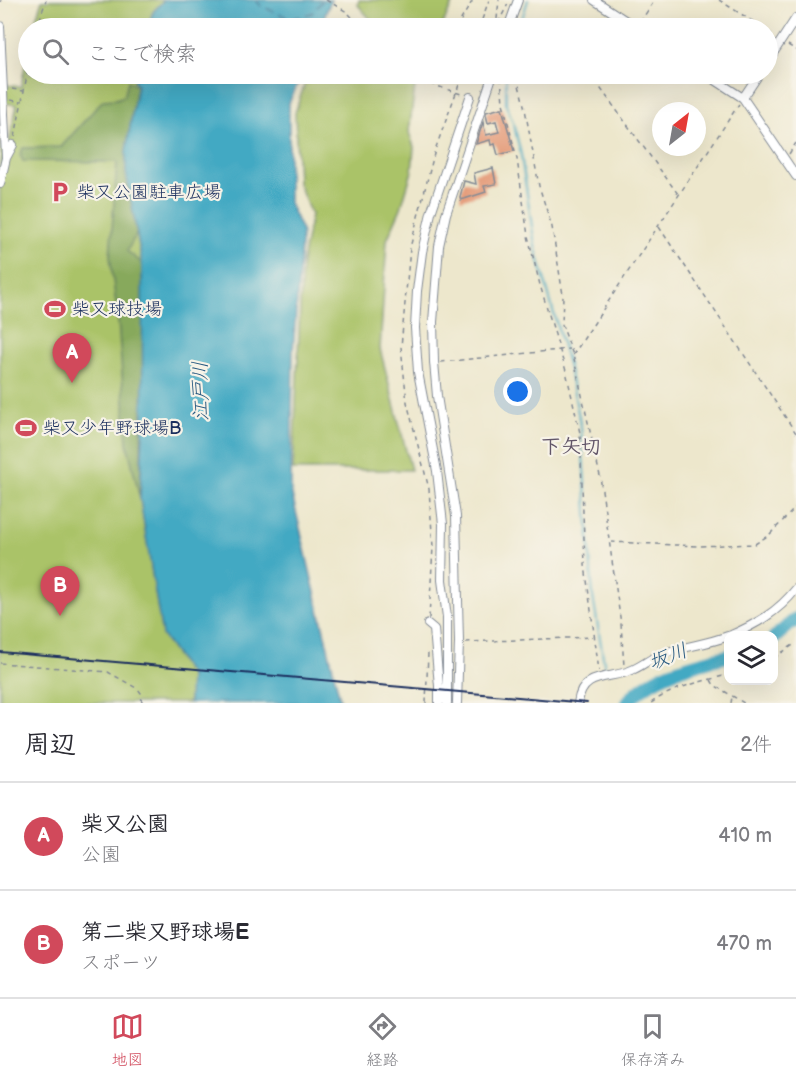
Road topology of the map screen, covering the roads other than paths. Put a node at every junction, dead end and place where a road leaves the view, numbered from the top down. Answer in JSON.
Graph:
{"nodes":[{"id":1,"x":518,"y":0,"type":"edge"},
{"id":2,"x":594,"y":0,"type":"edge"},
{"id":3,"x":512,"y":18,"type":"edge"},
{"id":4,"x":622,"y":18,"type":"edge"},
{"id":5,"x":796,"y":18,"type":"edge"},
{"id":6,"x":0,"y":27,"type":"edge"},
{"id":7,"x":778,"y":46,"type":"edge"},
{"id":8,"x":493,"y":84,"type":"edge"},
{"id":9,"x":721,"y":84,"type":"edge"},
{"id":10,"x":752,"y":84,"type":"edge"},
{"id":11,"x":470,"y":97,"type":"dead end"},
{"id":12,"x":743,"y":98,"type":"junction"},
{"id":13,"x":13,"y":145,"type":"road end"},
{"id":14,"x":6,"y":158,"type":"junction"},
{"id":15,"x":796,"y":176,"type":"edge"},
{"id":16,"x":0,"y":184,"type":"edge"},
{"id":17,"x":796,"y":589,"type":"edge"},
{"id":18,"x":429,"y":624,"type":"dead end"},
{"id":19,"x":741,"y":631,"type":"edge"},
{"id":20,"x":724,"y":637,"type":"edge"},
{"id":21,"x":439,"y":703,"type":"edge"},
{"id":22,"x":447,"y":703,"type":"edge"},
{"id":23,"x":457,"y":703,"type":"edge"},
{"id":24,"x":578,"y":703,"type":"edge"}],
"edges":[{"from":1,"to":3,"type":"street"},
{"from":2,"to":4,"type":"street"},
{"from":5,"to":7,"type":"street"},
{"from":6,"to":14,"type":"street"},
{"from":8,"to":23,"type":"street"},
{"from":9,"to":12,"type":"street"},
{"from":10,"to":12,"type":"street"},
{"from":11,"to":22,"type":"street"},
{"from":12,"to":15,"type":"street"},
{"from":13,"to":14,"type":"street"},
{"from":14,"to":16,"type":"street"},
{"from":17,"to":19,"type":"street"},
{"from":18,"to":21,"type":"street"},
{"from":20,"to":24,"type":"street"}]}
